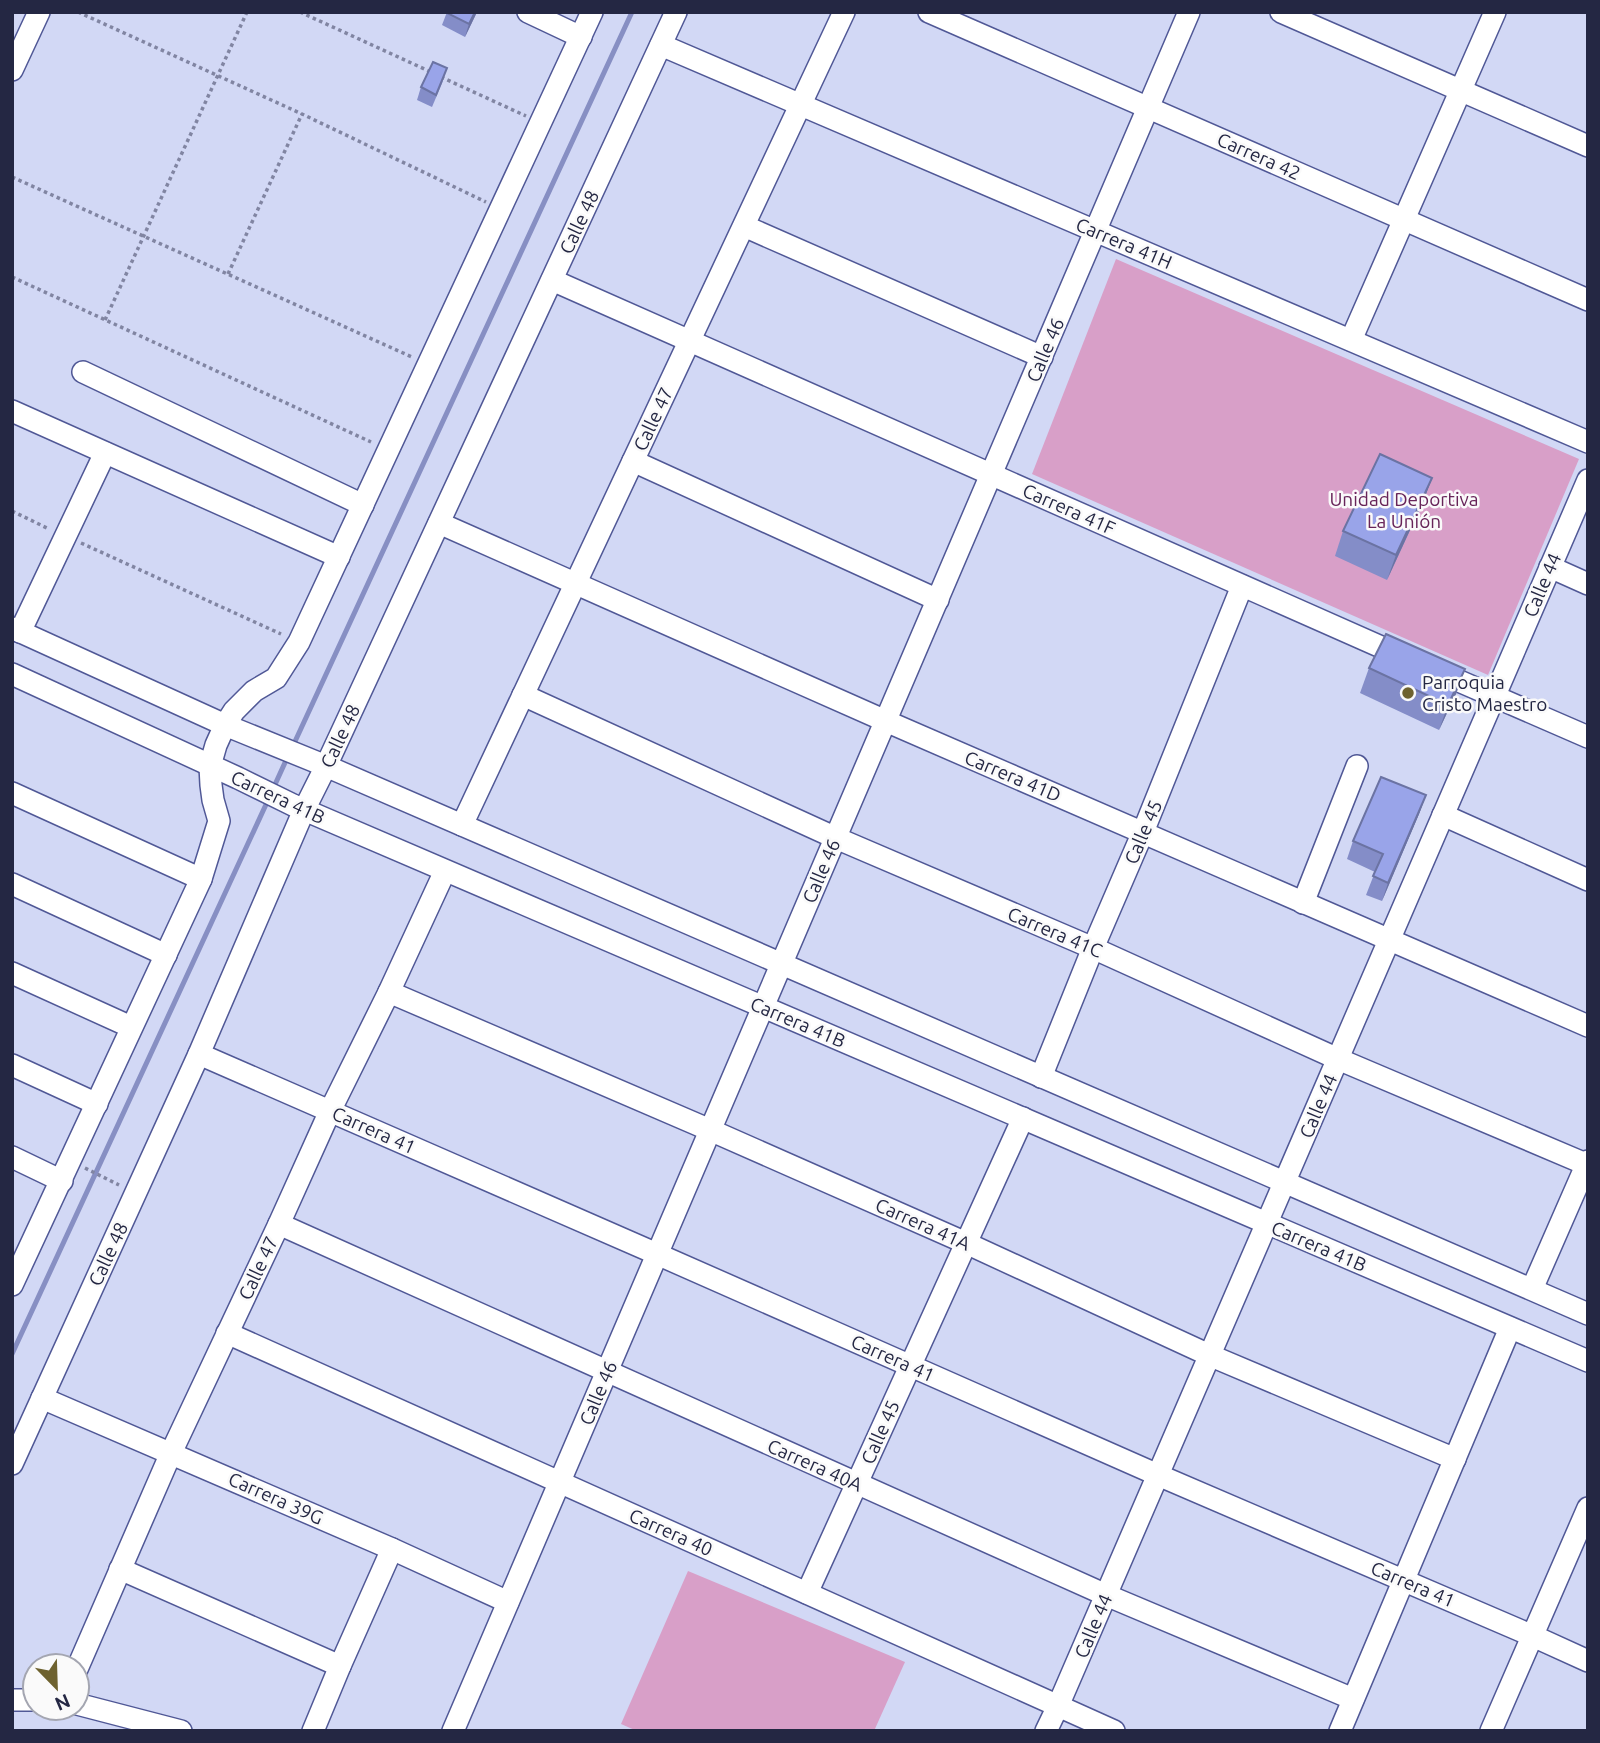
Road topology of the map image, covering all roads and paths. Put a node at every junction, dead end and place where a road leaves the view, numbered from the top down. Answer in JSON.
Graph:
{"nodes":[{"id":1,"x":39,"y":12,"type":"edge"},
{"id":2,"x":78,"y":12,"type":"edge"},
{"id":3,"x":247,"y":12,"type":"edge"},
{"id":4,"x":300,"y":12,"type":"edge"},
{"id":5,"x":528,"y":12,"type":"edge"},
{"id":6,"x":592,"y":12,"type":"edge"},
{"id":7,"x":676,"y":12,"type":"edge"},
{"id":8,"x":844,"y":12,"type":"edge"},
{"id":9,"x":929,"y":12,"type":"edge"},
{"id":10,"x":1189,"y":12,"type":"edge"},
{"id":11,"x":1281,"y":12,"type":"edge"},
{"id":12,"x":1495,"y":12,"type":"edge"},
{"id":13,"x":581,"y":37,"type":"junction"},
{"id":14,"x":661,"y":44,"type":"junction"},
{"id":15,"x":12,"y":70,"type":"edge"},
{"id":16,"x":218,"y":76,"type":"junction"},
{"id":17,"x":1460,"y":92,"type":"junction"},
{"id":18,"x":800,"y":104,"type":"junction"},
{"id":19,"x":1148,"y":108,"type":"junction"},
{"id":20,"x":302,"y":114,"type":"junction"},
{"id":21,"x":541,"y":122,"type":"junction"},
{"id":22,"x":1588,"y":146,"type":"edge"},
{"id":23,"x":12,"y":177,"type":"edge"},
{"id":24,"x":501,"y":209,"type":"junction"},
{"id":25,"x":1404,"y":220,"type":"junction"},
{"id":26,"x":744,"y":226,"type":"junction"},
{"id":27,"x":1096,"y":231,"type":"junction"},
{"id":28,"x":144,"y":237,"type":"junction"},
{"id":29,"x":228,"y":274,"type":"junction"},
{"id":30,"x":12,"y":277,"type":"edge"},
{"id":31,"x":552,"y":280,"type":"junction"},
{"id":32,"x":1588,"y":300,"type":"edge"},
{"id":33,"x":105,"y":320,"type":"junction"},
{"id":34,"x":1351,"y":340,"type":"junction"},
{"id":35,"x":689,"y":341,"type":"junction"},
{"id":36,"x":1042,"y":357,"type":"junction"},
{"id":37,"x":428,"y":365,"type":"junction"},
{"id":38,"x":83,"y":372,"type":"dead end"},
{"id":39,"x":12,"y":411,"type":"edge"},
{"id":40,"x":1588,"y":442,"type":"edge"},
{"id":41,"x":389,"y":450,"type":"junction"},
{"id":42,"x":105,"y":453,"type":"junction"},
{"id":43,"x":633,"y":461,"type":"junction"},
{"id":44,"x":991,"y":475,"type":"junction"},
{"id":45,"x":1588,"y":480,"type":"edge"},
{"id":46,"x":363,"y":505,"type":"junction"},
{"id":47,"x":12,"y":512,"type":"edge"},
{"id":48,"x":439,"y":523,"type":"junction"},
{"id":49,"x":66,"y":537,"type":"junction"},
{"id":50,"x":339,"y":557,"type":"junction"},
{"id":51,"x":1550,"y":567,"type":"junction"},
{"id":52,"x":576,"y":582,"type":"junction"},
{"id":53,"x":1588,"y":584,"type":"edge"},
{"id":54,"x":1242,"y":586,"type":"junction"},
{"id":55,"x":938,"y":600,"type":"junction"},
{"id":56,"x":16,"y":630,"type":"edge"},
{"id":57,"x":299,"y":642,"type":"junction"},
{"id":58,"x":12,"y":674,"type":"edge"},
{"id":59,"x":523,"y":695,"type":"junction"},
{"id":60,"x":1494,"y":697,"type":"junction"},
{"id":61,"x":886,"y":721,"type":"junction"},
{"id":62,"x":225,"y":725,"type":"junction"},
{"id":63,"x":1588,"y":737,"type":"edge"},
{"id":64,"x":317,"y":763,"type":"junction"},
{"id":65,"x":211,"y":766,"type":"junction"},
{"id":66,"x":1357,"y":766,"type":"dead end"},
{"id":67,"x":12,"y":793,"type":"edge"},
{"id":68,"x":296,"y":806,"type":"junction"},
{"id":69,"x":1443,"y":815,"type":"junction"},
{"id":70,"x":462,"y":825,"type":"junction"},
{"id":71,"x":1143,"y":832,"type":"junction"},
{"id":72,"x":836,"y":838,"type":"junction"},
{"id":73,"x":445,"y":871,"type":"junction"},
{"id":74,"x":201,"y":878,"type":"junction"},
{"id":75,"x":1588,"y":880,"type":"edge"},
{"id":76,"x":12,"y":884,"type":"edge"},
{"id":77,"x":1303,"y":903,"type":"junction"},
{"id":78,"x":1389,"y":940,"type":"junction"},
{"id":79,"x":1093,"y":948,"type":"junction"},
{"id":80,"x":166,"y":955,"type":"junction"},
{"id":81,"x":782,"y":964,"type":"junction"},
{"id":82,"x":12,"y":973,"type":"edge"},
{"id":83,"x":389,"y":992,"type":"junction"},
{"id":84,"x":763,"y":1007,"type":"junction"},
{"id":85,"x":1588,"y":1026,"type":"edge"},
{"id":86,"x":131,"y":1027,"type":"junction"},
{"id":87,"x":199,"y":1054,"type":"junction"},
{"id":88,"x":1338,"y":1059,"type":"junction"},
{"id":89,"x":12,"y":1065,"type":"edge"},
{"id":90,"x":1041,"y":1077,"type":"junction"},
{"id":91,"x":97,"y":1104,"type":"junction"},
{"id":92,"x":330,"y":1111,"type":"junction"},
{"id":93,"x":1023,"y":1118,"type":"junction"},
{"id":94,"x":710,"y":1130,"type":"junction"},
{"id":95,"x":12,"y":1157,"type":"edge"},
{"id":96,"x":1587,"y":1163,"type":"edge"},
{"id":97,"x":85,"y":1168,"type":"dead end"},
{"id":98,"x":109,"y":1180,"type":"dead end"},
{"id":99,"x":62,"y":1181,"type":"junction"},
{"id":100,"x":1284,"y":1183,"type":"junction"},
{"id":101,"x":1267,"y":1223,"type":"junction"},
{"id":102,"x":279,"y":1224,"type":"junction"},
{"id":103,"x":966,"y":1243,"type":"junction"},
{"id":104,"x":20,"y":1248,"type":"edge"},
{"id":105,"x":657,"y":1254,"type":"junction"},
{"id":106,"x":12,"y":1285,"type":"edge"},
{"id":107,"x":1532,"y":1289,"type":"junction"},
{"id":108,"x":1588,"y":1314,"type":"edge"},
{"id":109,"x":1510,"y":1328,"type":"junction"},
{"id":110,"x":227,"y":1333,"type":"junction"},
{"id":111,"x":1209,"y":1356,"type":"junction"},
{"id":112,"x":1588,"y":1361,"type":"edge"},
{"id":113,"x":910,"y":1366,"type":"junction"},
{"id":114,"x":607,"y":1372,"type":"junction"},
{"id":115,"x":42,"y":1398,"type":"junction"},
{"id":116,"x":172,"y":1453,"type":"junction"},
{"id":117,"x":1455,"y":1459,"type":"junction"},
{"id":118,"x":12,"y":1464,"type":"edge"},
{"id":119,"x":1158,"y":1475,"type":"junction"},
{"id":120,"x":560,"y":1482,"type":"junction"},
{"id":121,"x":857,"y":1484,"type":"junction"},
{"id":122,"x":1588,"y":1508,"type":"edge"},
{"id":123,"x":392,"y":1549,"type":"junction"},
{"id":124,"x":120,"y":1569,"type":"junction"},
{"id":125,"x":1404,"y":1579,"type":"junction"},
{"id":126,"x":807,"y":1593,"type":"junction"},
{"id":127,"x":1106,"y":1595,"type":"junction"},
{"id":128,"x":509,"y":1602,"type":"junction"},
{"id":129,"x":1533,"y":1636,"type":"junction"},
{"id":130,"x":84,"y":1652,"type":"edge"},
{"id":131,"x":1588,"y":1661,"type":"edge"},
{"id":132,"x":340,"y":1666,"type":"junction"},
{"id":133,"x":1353,"y":1699,"type":"junction"},
{"id":134,"x":1058,"y":1706,"type":"junction"},
{"id":135,"x":91,"y":1708,"type":"edge"},
{"id":136,"x":181,"y":1731,"type":"edge"},
{"id":137,"x":313,"y":1731,"type":"edge"},
{"id":138,"x":453,"y":1731,"type":"edge"},
{"id":139,"x":1046,"y":1731,"type":"edge"},
{"id":140,"x":1114,"y":1731,"type":"edge"},
{"id":141,"x":1340,"y":1731,"type":"edge"},
{"id":142,"x":1491,"y":1731,"type":"edge"}],
"edges":[{"from":1,"to":15,"type":"street"},
{"from":2,"to":16,"type":"path"},
{"from":3,"to":16,"type":"path"},
{"from":4,"to":21,"type":"path"},
{"from":5,"to":13,"type":"street"},
{"from":6,"to":13,"type":"street"},
{"from":7,"to":14,"type":"street","name":"Calle 48"},
{"from":8,"to":18,"type":"street","name":"Calle 47"},
{"from":9,"to":19,"type":"street","name":"Carrera 42"},
{"from":10,"to":19,"type":"street","name":"Calle 46"},
{"from":11,"to":17,"type":"street"},
{"from":12,"to":17,"type":"street"},
{"from":13,"to":21,"type":"street"},
{"from":14,"to":18,"type":"street","name":"Carrera 41H"},
{"from":14,"to":31,"type":"street","name":"Calle 48"},
{"from":16,"to":20,"type":"path"},
{"from":16,"to":28,"type":"path"},
{"from":17,"to":22,"type":"street"},
{"from":17,"to":25,"type":"street"},
{"from":18,"to":26,"type":"street","name":"Calle 47"},
{"from":18,"to":27,"type":"street","name":"Carrera 41H"},
{"from":19,"to":25,"type":"street","name":"Carrera 42"},
{"from":19,"to":27,"type":"street","name":"Calle 46"},
{"from":20,"to":24,"type":"path"},
{"from":20,"to":29,"type":"path"},
{"from":21,"to":24,"type":"street"},
{"from":23,"to":28,"type":"path"},
{"from":24,"to":37,"type":"street"},
{"from":25,"to":32,"type":"street","name":"Carrera 42"},
{"from":25,"to":34,"type":"street"},
{"from":26,"to":35,"type":"street","name":"Calle 47"},
{"from":26,"to":36,"type":"street"},
{"from":27,"to":34,"type":"street","name":"Carrera 41H"},
{"from":27,"to":36,"type":"street","name":"Calle 46"},
{"from":28,"to":29,"type":"path"},
{"from":28,"to":33,"type":"path"},
{"from":29,"to":37,"type":"path"},
{"from":30,"to":33,"type":"path"},
{"from":31,"to":35,"type":"street","name":"Carrera 41F"},
{"from":31,"to":48,"type":"street","name":"Calle 48"},
{"from":33,"to":41,"type":"path"},
{"from":34,"to":40,"type":"street","name":"Carrera 41H"},
{"from":35,"to":43,"type":"street","name":"Calle 47"},
{"from":35,"to":44,"type":"street","name":"Carrera 41F"},
{"from":36,"to":44,"type":"street","name":"Calle 46"},
{"from":37,"to":41,"type":"street"},
{"from":38,"to":46,"type":"street"},
{"from":39,"to":42,"type":"street"},
{"from":41,"to":46,"type":"street"},
{"from":42,"to":49,"type":"street"},
{"from":42,"to":50,"type":"street"},
{"from":43,"to":52,"type":"street","name":"Calle 47"},
{"from":43,"to":55,"type":"street"},
{"from":44,"to":54,"type":"street","name":"Carrera 41F"},
{"from":44,"to":55,"type":"street","name":"Calle 46"},
{"from":45,"to":51,"type":"street","name":"Calle 44"},
{"from":46,"to":50,"type":"street"},
{"from":47,"to":49,"type":"path"},
{"from":48,"to":52,"type":"street","name":"Carrera 41D"},
{"from":48,"to":64,"type":"street","name":"Calle 48"},
{"from":49,"to":56,"type":"street"},
{"from":49,"to":57,"type":"path"},
{"from":50,"to":57,"type":"street"},
{"from":51,"to":53,"type":"street"},
{"from":51,"to":60,"type":"street","name":"Calle 44"},
{"from":52,"to":59,"type":"street","name":"Calle 47"},
{"from":52,"to":61,"type":"street","name":"Carrera 41D"},
{"from":54,"to":60,"type":"street","name":"Carrera 41F"},
{"from":54,"to":71,"type":"street","name":"Calle 45"},
{"from":55,"to":61,"type":"street","name":"Calle 46"},
{"from":56,"to":62,"type":"street"},
{"from":57,"to":62,"type":"street"},
{"from":58,"to":65,"type":"street","name":"Carrera 41B"},
{"from":59,"to":70,"type":"street","name":"Calle 47"},
{"from":59,"to":72,"type":"street","name":"Carrera 41C"},
{"from":60,"to":63,"type":"street","name":"Carrera 41F"},
{"from":60,"to":69,"type":"street","name":"Calle 44"},
{"from":61,"to":71,"type":"street","name":"Carrera 41D"},
{"from":61,"to":72,"type":"street","name":"Calle 46"},
{"from":62,"to":64,"type":"street"},
{"from":62,"to":65,"type":"street"},
{"from":64,"to":68,"type":"street","name":"Calle 48"},
{"from":64,"to":70,"type":"street"},
{"from":65,"to":68,"type":"street","name":"Carrera 41B"},
{"from":65,"to":74,"type":"street"},
{"from":66,"to":77,"type":"street"},
{"from":67,"to":74,"type":"street"},
{"from":68,"to":73,"type":"street","name":"Carrera 41B"},
{"from":68,"to":87,"type":"street","name":"Calle 48"},
{"from":69,"to":75,"type":"street"},
{"from":69,"to":78,"type":"street","name":"Calle 44"},
{"from":70,"to":81,"type":"street"},
{"from":71,"to":77,"type":"street","name":"Carrera 41D"},
{"from":71,"to":79,"type":"street","name":"Calle 45"},
{"from":72,"to":79,"type":"street","name":"Carrera 41C"},
{"from":72,"to":81,"type":"street","name":"Calle 46"},
{"from":73,"to":83,"type":"street","name":"Calle 47"},
{"from":73,"to":84,"type":"street","name":"Carrera 41B"},
{"from":74,"to":80,"type":"street"},
{"from":76,"to":80,"type":"street"},
{"from":77,"to":78,"type":"street","name":"Carrera 41D"},
{"from":78,"to":85,"type":"street","name":"Carrera 41D"},
{"from":78,"to":88,"type":"street","name":"Calle 44"},
{"from":79,"to":88,"type":"street","name":"Carrera 41C"},
{"from":79,"to":90,"type":"street","name":"Calle 45"},
{"from":80,"to":86,"type":"street"},
{"from":81,"to":84,"type":"street","name":"Calle 46"},
{"from":81,"to":90,"type":"street"},
{"from":82,"to":86,"type":"street"},
{"from":83,"to":92,"type":"street","name":"Calle 47"},
{"from":83,"to":94,"type":"street","name":"Carrera 41A"},
{"from":84,"to":93,"type":"street","name":"Carrera 41B"},
{"from":84,"to":94,"type":"street","name":"Calle 46"},
{"from":86,"to":91,"type":"street"},
{"from":87,"to":92,"type":"street","name":"Carrera 41"},
{"from":87,"to":115,"type":"street","name":"Calle 48"},
{"from":88,"to":96,"type":"street","name":"Carrera 41C"},
{"from":88,"to":100,"type":"street","name":"Calle 44"},
{"from":89,"to":91,"type":"street"},
{"from":90,"to":100,"type":"street"},
{"from":91,"to":99,"type":"street"},
{"from":92,"to":102,"type":"street","name":"Calle 47"},
{"from":92,"to":105,"type":"street","name":"Carrera 41"},
{"from":93,"to":101,"type":"street","name":"Carrera 41B"},
{"from":93,"to":103,"type":"street","name":"Calle 45"},
{"from":94,"to":103,"type":"street","name":"Carrera 41A"},
{"from":94,"to":105,"type":"street","name":"Calle 46"},
{"from":95,"to":99,"type":"street"},
{"from":96,"to":107,"type":"street"},
{"from":97,"to":98,"type":"path"},
{"from":99,"to":104,"type":"street"},
{"from":100,"to":101,"type":"street","name":"Calle 44"},
{"from":100,"to":107,"type":"street"},
{"from":101,"to":109,"type":"street","name":"Carrera 41B"},
{"from":101,"to":111,"type":"street","name":"Calle 44"},
{"from":102,"to":110,"type":"street","name":"Calle 47"},
{"from":102,"to":114,"type":"street","name":"Carrera 40A"},
{"from":103,"to":111,"type":"street","name":"Carrera 41A"},
{"from":103,"to":113,"type":"street","name":"Calle 45"},
{"from":104,"to":106,"type":"street"},
{"from":105,"to":113,"type":"street","name":"Carrera 41"},
{"from":105,"to":114,"type":"street","name":"Calle 46"},
{"from":107,"to":108,"type":"street"},
{"from":109,"to":112,"type":"street","name":"Carrera 41B"},
{"from":109,"to":117,"type":"street"},
{"from":110,"to":116,"type":"street","name":"Calle 47"},
{"from":110,"to":120,"type":"street","name":"Carrera 40"},
{"from":111,"to":117,"type":"street","name":"Carrera 41A"},
{"from":111,"to":119,"type":"street","name":"Calle 44"},
{"from":113,"to":119,"type":"street","name":"Carrera 41"},
{"from":113,"to":121,"type":"street","name":"Calle 45"},
{"from":114,"to":120,"type":"street","name":"Calle 46"},
{"from":114,"to":121,"type":"street","name":"Carrera 40A"},
{"from":115,"to":116,"type":"street","name":"Carrera 39G"},
{"from":115,"to":118,"type":"street","name":"Calle 48"},
{"from":116,"to":123,"type":"street","name":"Carrera 39G"},
{"from":116,"to":124,"type":"street","name":"Calle 47"},
{"from":117,"to":125,"type":"street"},
{"from":119,"to":125,"type":"street","name":"Carrera 41"},
{"from":119,"to":127,"type":"street","name":"Calle 44"},
{"from":120,"to":126,"type":"street","name":"Carrera 40"},
{"from":120,"to":128,"type":"street","name":"Calle 46"},
{"from":121,"to":126,"type":"street","name":"Calle 45"},
{"from":121,"to":127,"type":"street","name":"Carrera 40A"},
{"from":122,"to":129,"type":"street"},
{"from":123,"to":128,"type":"street","name":"Carrera 39G"},
{"from":123,"to":132,"type":"street"},
{"from":124,"to":130,"type":"street","name":"Calle 47"},
{"from":124,"to":132,"type":"street"},
{"from":125,"to":129,"type":"street","name":"Carrera 41"},
{"from":125,"to":133,"type":"street"},
{"from":126,"to":134,"type":"street","name":"Carrera 40"},
{"from":127,"to":133,"type":"street","name":"Carrera 40A"},
{"from":127,"to":134,"type":"street","name":"Calle 44"},
{"from":128,"to":138,"type":"street","name":"Calle 46"},
{"from":129,"to":131,"type":"street","name":"Carrera 41"},
{"from":129,"to":142,"type":"street"},
{"from":132,"to":137,"type":"street"},
{"from":133,"to":141,"type":"street"},
{"from":134,"to":139,"type":"street","name":"Calle 44"},
{"from":134,"to":140,"type":"street","name":"Carrera 40"},
{"from":135,"to":136,"type":"street"}]}
